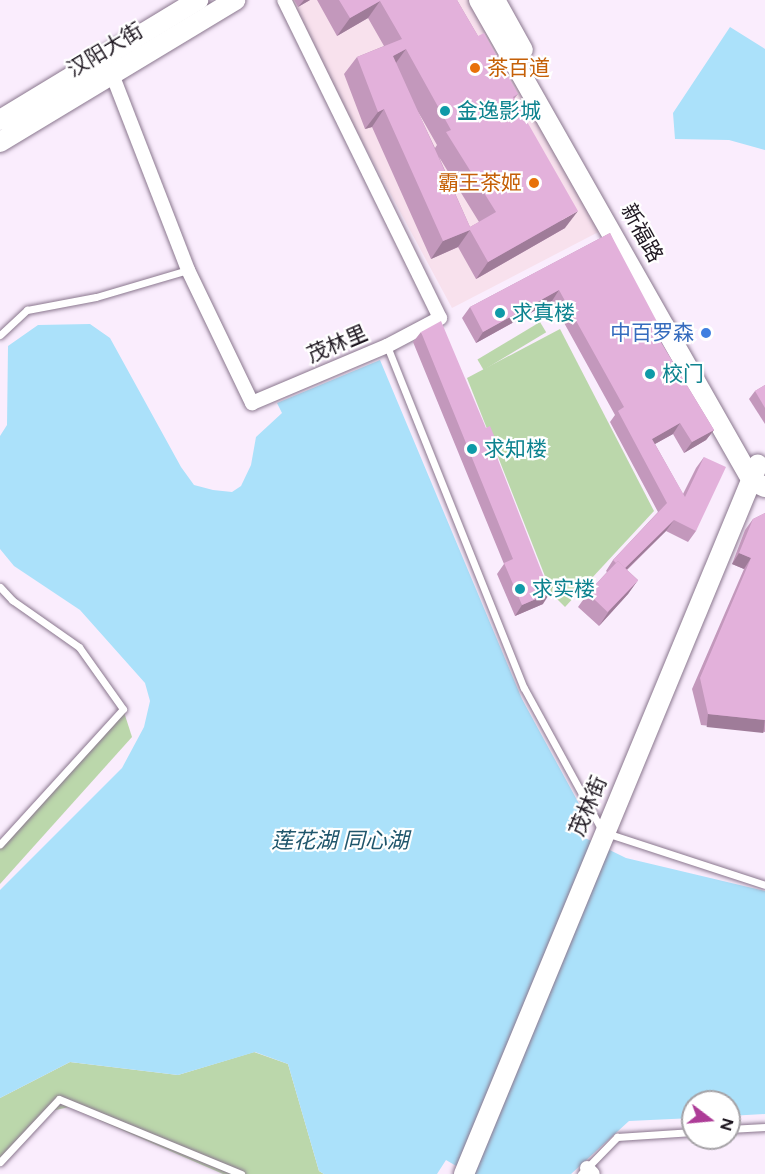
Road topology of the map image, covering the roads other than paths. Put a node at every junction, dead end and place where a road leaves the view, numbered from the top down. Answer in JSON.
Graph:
{"nodes":[{"id":1,"x":198,"y":0,"type":"edge"},
{"id":2,"x":236,"y":0,"type":"edge"},
{"id":3,"x":285,"y":0,"type":"edge"},
{"id":4,"x":479,"y":0,"type":"edge"},
{"id":5,"x":495,"y":0,"type":"edge"},
{"id":6,"x":112,"y":74,"type":"junction"},
{"id":7,"x":0,"y":120,"type":"edge"},
{"id":8,"x":0,"y":142,"type":"edge"},
{"id":9,"x":188,"y":270,"type":"junction"},
{"id":10,"x":0,"y":335,"type":"edge"},
{"id":11,"x":387,"y":346,"type":"junction"},
{"id":12,"x":761,"y":472,"type":"edge"},
{"id":13,"x":0,"y":587,"type":"edge"},
{"id":14,"x":603,"y":832,"type":"junction"},
{"id":15,"x":0,"y":844,"type":"edge"},
{"id":16,"x":765,"y":885,"type":"edge"},
{"id":17,"x":765,"y":1127,"type":"edge"},
{"id":18,"x":741,"y":1128,"type":"edge"},
{"id":19,"x":681,"y":1133,"type":"edge"},
{"id":20,"x":0,"y":1162,"type":"edge"},
{"id":21,"x":587,"y":1172,"type":"edge"},
{"id":22,"x":241,"y":1174,"type":"edge"},
{"id":23,"x":464,"y":1174,"type":"edge"}],
"edges":[{"from":1,"to":7,"type":"street","name":"汉阳大街"},
{"from":2,"to":6,"type":"street","name":"汉阳大街"},
{"from":3,"to":11,"type":"street","name":"茂林里"},
{"from":4,"to":12,"type":"street","name":"新福路"},
{"from":5,"to":12,"type":"street","name":"新福路"},
{"from":6,"to":8,"type":"street","name":"汉阳大街"},
{"from":6,"to":9,"type":"street","name":"茂林里"},
{"from":9,"to":10,"type":"lane"},
{"from":9,"to":11,"type":"street","name":"茂林里"},
{"from":11,"to":14,"type":"lane"},
{"from":12,"to":14,"type":"street","name":"茂林街"},
{"from":13,"to":15,"type":"lane"},
{"from":14,"to":16,"type":"lane"},
{"from":14,"to":23,"type":"street","name":"茂林街"},
{"from":17,"to":18,"type":"lane"},
{"from":19,"to":21,"type":"lane"},
{"from":20,"to":22,"type":"lane"}]}
